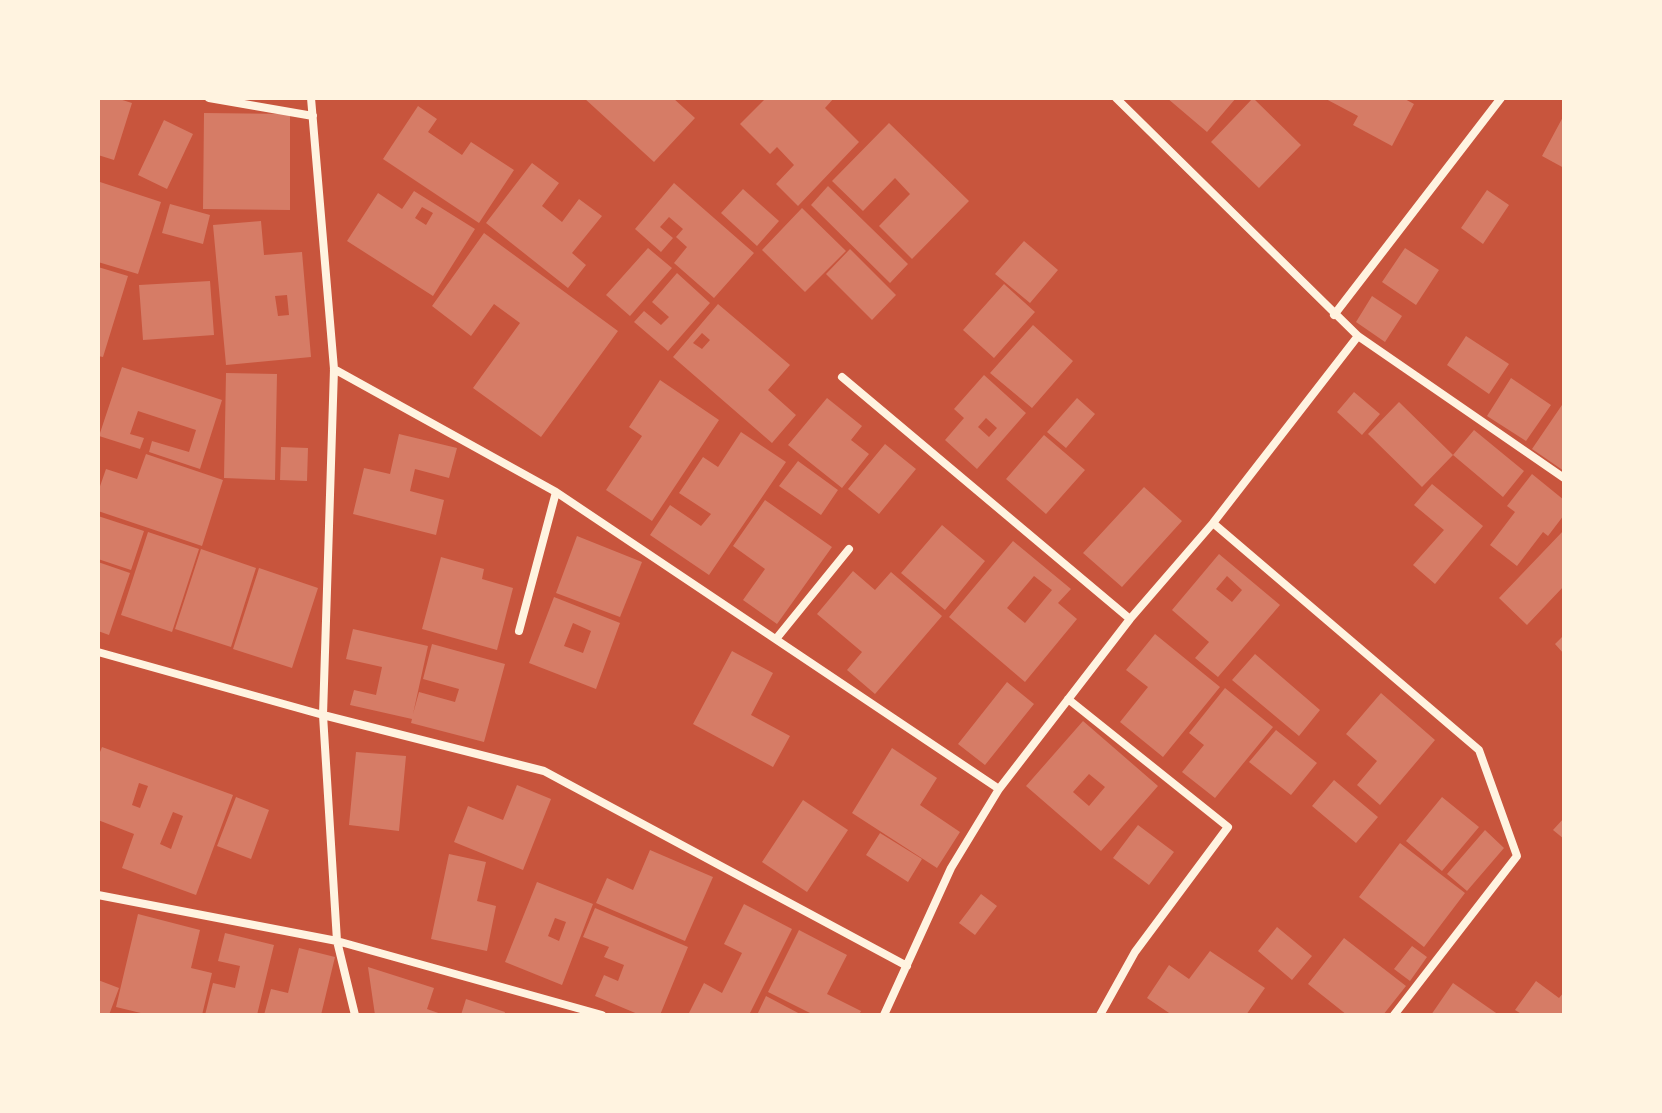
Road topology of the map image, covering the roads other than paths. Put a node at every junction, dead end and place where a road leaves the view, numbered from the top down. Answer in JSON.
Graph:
{"nodes":[{"id":1,"x":209,"y":98,"type":"edge"},
{"id":2,"x":311,"y":98,"type":"edge"},
{"id":3,"x":1116,"y":98,"type":"edge"},
{"id":4,"x":1501,"y":98,"type":"edge"},
{"id":5,"x":313,"y":116,"type":"junction"},
{"id":6,"x":1334,"y":315,"type":"junction"},
{"id":7,"x":1358,"y":336,"type":"junction"},
{"id":8,"x":334,"y":369,"type":"junction"},
{"id":9,"x":842,"y":377,"type":"dead end"},
{"id":10,"x":1564,"y":478,"type":"edge"},
{"id":11,"x":556,"y":492,"type":"junction"},
{"id":12,"x":1213,"y":523,"type":"junction"},
{"id":13,"x":849,"y":549,"type":"dead end"},
{"id":14,"x":1130,"y":619,"type":"junction"},
{"id":15,"x":519,"y":631,"type":"dead end"},
{"id":16,"x":776,"y":639,"type":"junction"},
{"id":17,"x":98,"y":652,"type":"edge"},
{"id":18,"x":1068,"y":699,"type":"junction"},
{"id":19,"x":323,"y":715,"type":"junction"},
{"id":20,"x":999,"y":789,"type":"junction"},
{"id":21,"x":98,"y":895,"type":"edge"},
{"id":22,"x":337,"y":941,"type":"junction"},
{"id":23,"x":907,"y":966,"type":"junction"},
{"id":24,"x":355,"y":1015,"type":"edge"},
{"id":25,"x":602,"y":1015,"type":"edge"},
{"id":26,"x":884,"y":1015,"type":"edge"},
{"id":27,"x":1100,"y":1015,"type":"edge"},
{"id":28,"x":1394,"y":1015,"type":"edge"}],
"edges":[{"from":1,"to":5,"type":"street"},
{"from":2,"to":5,"type":"street"},
{"from":3,"to":6,"type":"street"},
{"from":4,"to":6,"type":"street"},
{"from":5,"to":8,"type":"street"},
{"from":6,"to":7,"type":"street"},
{"from":7,"to":10,"type":"street"},
{"from":7,"to":12,"type":"street"},
{"from":8,"to":11,"type":"street"},
{"from":8,"to":19,"type":"street"},
{"from":9,"to":14,"type":"street"},
{"from":11,"to":15,"type":"street"},
{"from":11,"to":16,"type":"street"},
{"from":12,"to":14,"type":"street"},
{"from":12,"to":28,"type":"street"},
{"from":13,"to":16,"type":"street"},
{"from":14,"to":18,"type":"street"},
{"from":16,"to":20,"type":"street"},
{"from":17,"to":19,"type":"street"},
{"from":18,"to":20,"type":"street"},
{"from":18,"to":27,"type":"street"},
{"from":19,"to":22,"type":"street"},
{"from":19,"to":23,"type":"street"},
{"from":20,"to":23,"type":"street"},
{"from":21,"to":22,"type":"street"},
{"from":22,"to":24,"type":"street"},
{"from":22,"to":25,"type":"street"},
{"from":23,"to":26,"type":"street"}]}
